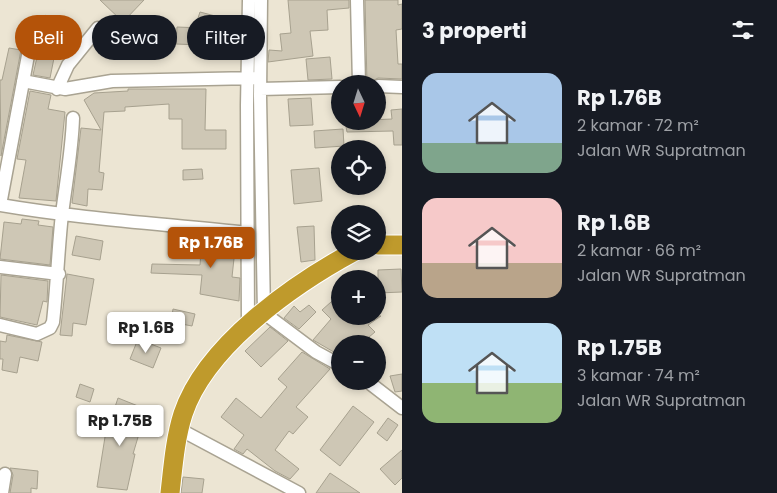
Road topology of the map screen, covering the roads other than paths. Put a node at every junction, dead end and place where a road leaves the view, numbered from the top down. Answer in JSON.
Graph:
{"nodes":[{"id":1,"x":249,"y":0,"type":"edge"},
{"id":2,"x":261,"y":0,"type":"edge"},
{"id":3,"x":357,"y":0,"type":"edge"},
{"id":4,"x":92,"y":35,"type":"edge"},
{"id":5,"x":27,"y":60,"type":"edge"},
{"id":6,"x":359,"y":75,"type":"edge"},
{"id":7,"x":23,"y":81,"type":"junction"},
{"id":8,"x":256,"y":82,"type":"junction"},
{"id":9,"x":331,"y":86,"type":"edge"},
{"id":10,"x":386,"y":86,"type":"edge"},
{"id":11,"x":402,"y":87,"type":"edge"},
{"id":12,"x":57,"y":89,"type":"junction"},
{"id":13,"x":73,"y":118,"type":"dead end"},
{"id":14,"x":0,"y":205,"type":"edge"},
{"id":15,"x":62,"y":216,"type":"junction"},
{"id":16,"x":248,"y":233,"type":"junction"},
{"id":17,"x":386,"y":245,"type":"edge"},
{"id":18,"x":402,"y":245,"type":"edge"},
{"id":19,"x":340,"y":260,"type":"edge"},
{"id":20,"x":0,"y":267,"type":"edge"},
{"id":21,"x":59,"y":274,"type":"junction"},
{"id":22,"x":264,"y":313,"type":"junction"},
{"id":23,"x":248,"y":324,"type":"junction"},
{"id":24,"x":0,"y":326,"type":"edge"},
{"id":25,"x":331,"y":361,"type":"edge"},
{"id":26,"x":378,"y":390,"type":"edge"},
{"id":27,"x":402,"y":408,"type":"edge"},
{"id":28,"x":179,"y":429,"type":"junction"},
{"id":29,"x":6,"y":474,"type":"dead end"},
{"id":30,"x":2,"y":493,"type":"edge"},
{"id":31,"x":170,"y":493,"type":"edge"},
{"id":32,"x":300,"y":493,"type":"edge"}],
"edges":[{"from":1,"to":8,"type":"street"},
{"from":2,"to":8,"type":"street"},
{"from":3,"to":6,"type":"street"},
{"from":4,"to":12,"type":"street"},
{"from":5,"to":7,"type":"street"},
{"from":7,"to":12,"type":"street"},
{"from":7,"to":14,"type":"street"},
{"from":8,"to":9,"type":"street"},
{"from":8,"to":12,"type":"street"},
{"from":8,"to":16,"type":"street"},
{"from":8,"to":22,"type":"street"},
{"from":10,"to":11,"type":"street"},
{"from":13,"to":15,"type":"street"},
{"from":14,"to":15,"type":"street"},
{"from":15,"to":16,"type":"street"},
{"from":15,"to":21,"type":"street"},
{"from":16,"to":23,"type":"street"},
{"from":17,"to":18,"type":"highway"},
{"from":19,"to":22,"type":"highway"},
{"from":20,"to":21,"type":"street"},
{"from":21,"to":24,"type":"street"},
{"from":22,"to":23,"type":"highway"},
{"from":22,"to":25,"type":"street"},
{"from":23,"to":28,"type":"highway"},
{"from":26,"to":27,"type":"street"},
{"from":28,"to":31,"type":"highway"},
{"from":28,"to":32,"type":"street"},
{"from":29,"to":30,"type":"street"}]}
